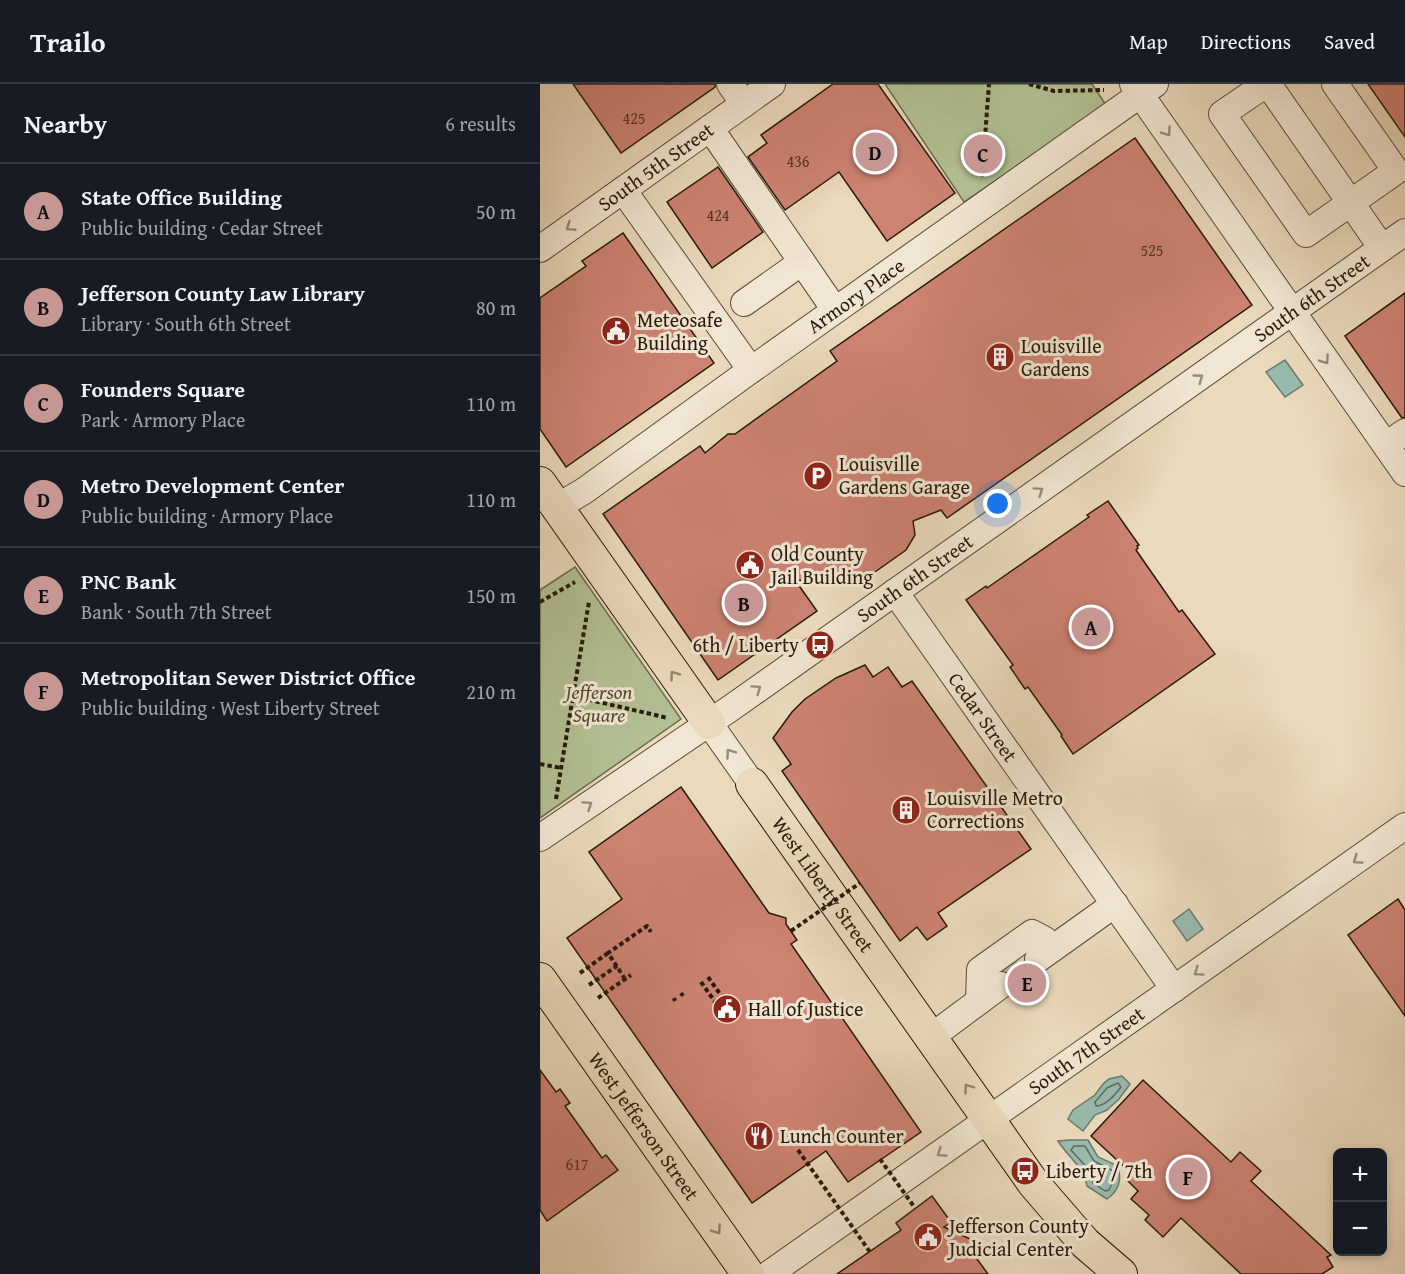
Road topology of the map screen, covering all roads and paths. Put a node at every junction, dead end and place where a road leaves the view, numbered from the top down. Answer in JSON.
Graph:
{"nodes":[{"id":1,"x":772,"y":84,"type":"edge"},
{"id":2,"x":989,"y":84,"type":"edge"},
{"id":3,"x":1029,"y":84,"type":"edge"},
{"id":4,"x":1267,"y":84,"type":"edge"},
{"id":5,"x":1335,"y":84,"type":"edge"},
{"id":6,"x":1143,"y":87,"type":"edge"},
{"id":7,"x":1105,"y":90,"type":"dead end"},
{"id":8,"x":737,"y":94,"type":"edge"},
{"id":9,"x":710,"y":128,"type":"junction"},
{"id":10,"x":623,"y":190,"type":"junction"},
{"id":11,"x":1351,"y":203,"type":"junction"},
{"id":12,"x":980,"y":208,"type":"junction"},
{"id":13,"x":1405,"y":232,"type":"edge"},
{"id":14,"x":1382,"y":248,"type":"junction"},
{"id":15,"x":540,"y":249,"type":"edge"},
{"id":16,"x":802,"y":262,"type":"junction"},
{"id":17,"x":744,"y":303,"type":"dead end"},
{"id":18,"x":835,"y":310,"type":"junction"},
{"id":19,"x":1293,"y":311,"type":"junction"},
{"id":20,"x":751,"y":370,"type":"junction"},
{"id":21,"x":1395,"y":439,"type":"edge"},
{"id":22,"x":1405,"y":473,"type":"edge"},
{"id":23,"x":548,"y":495,"type":"edge"},
{"id":24,"x":575,"y":582,"type":"dead end"},
{"id":25,"x":895,"y":592,"type":"junction"},
{"id":26,"x":540,"y":602,"type":"edge"},
{"id":27,"x":589,"y":602,"type":"dead end"},
{"id":28,"x":573,"y":696,"type":"junction"},
{"id":29,"x":668,"y":718,"type":"dead end"},
{"id":30,"x":709,"y":723,"type":"junction"},
{"id":31,"x":540,"y":764,"type":"edge"},
{"id":32,"x":561,"y":768,"type":"junction"},
{"id":33,"x":752,"y":784,"type":"joint"},
{"id":34,"x":556,"y":799,"type":"dead end"},
{"id":35,"x":1405,"y":826,"type":"edge"},
{"id":36,"x":540,"y":838,"type":"edge"},
{"id":37,"x":860,"y":882,"type":"dead end"},
{"id":38,"x":1115,"y":904,"type":"junction"},
{"id":39,"x":641,"y":930,"type":"junction"},
{"id":40,"x":791,"y":931,"type":"dead end"},
{"id":41,"x":651,"y":932,"type":"dead end"},
{"id":42,"x":645,"y":936,"type":"dead end"},
{"id":43,"x":629,"y":939,"type":"junction"},
{"id":44,"x":623,"y":943,"type":"junction"},
{"id":45,"x":633,"y":945,"type":"dead end"},
{"id":46,"x":627,"y":949,"type":"dead end"},
{"id":47,"x":608,"y":953,"type":"junction"},
{"id":48,"x":617,"y":966,"type":"junction"},
{"id":49,"x":580,"y":973,"type":"dead end"},
{"id":50,"x":631,"y":975,"type":"dead end"},
{"id":51,"x":709,"y":977,"type":"dead end"},
{"id":52,"x":540,"y":979,"type":"edge"},
{"id":53,"x":626,"y":979,"type":"junction"},
{"id":54,"x":701,"y":982,"type":"dead end"},
{"id":55,"x":589,"y":985,"type":"dead end"},
{"id":56,"x":1001,"y":985,"type":"tunnel mouth"},
{"id":57,"x":704,"y":989,"type":"dead end"},
{"id":58,"x":1174,"y":989,"type":"junction"},
{"id":59,"x":598,"y":998,"type":"dead end"},
{"id":60,"x":979,"y":1001,"type":"junction"},
{"id":61,"x":731,"y":1009,"type":"dead end"},
{"id":62,"x":931,"y":1037,"type":"junction"},
{"id":63,"x":989,"y":1119,"type":"junction"},
{"id":64,"x":798,"y":1149,"type":"dead end"},
{"id":65,"x":880,"y":1159,"type":"dead end"},
{"id":66,"x":915,"y":1208,"type":"dead end"},
{"id":67,"x":870,"y":1252,"type":"dead end"},
{"id":68,"x":748,"y":1274,"type":"edge"},
{"id":69,"x":769,"y":1274,"type":"edge"},
{"id":70,"x":1121,"y":1274,"type":"edge"}],
"edges":[{"from":1,"to":8,"type":"street","name":"South 5th Street"},
{"from":2,"to":12,"type":"path"},
{"from":3,"to":7,"type":"path"},
{"from":4,"to":11,"type":"street"},
{"from":4,"to":11,"type":"street"},
{"from":5,"to":11,"type":"street"},
{"from":6,"to":12,"type":"street","name":"Armory Place"},
{"from":6,"to":19,"type":"street","one_way":true},
{"from":8,"to":9,"type":"street","name":"South 5th Street"},
{"from":9,"to":10,"type":"street","name":"South 5th Street"},
{"from":9,"to":16,"type":"street"},
{"from":10,"to":15,"type":"street","name":"South 5th Street","one_way":true},
{"from":10,"to":20,"type":"street"},
{"from":11,"to":14,"type":"street"},
{"from":12,"to":18,"type":"street","name":"Armory Place"},
{"from":13,"to":14,"type":"street","name":"South 6th Street"},
{"from":14,"to":19,"type":"street","name":"South 6th Street"},
{"from":16,"to":17,"type":"street"},
{"from":16,"to":18,"type":"street"},
{"from":18,"to":20,"type":"street","name":"Armory Place"},
{"from":19,"to":21,"type":"street","one_way":true},
{"from":25,"to":19,"type":"street","name":"South 6th Street","one_way":true},
{"from":20,"to":23,"type":"street","name":"Armory Place"},
{"from":21,"to":22,"type":"street"},
{"from":30,"to":23,"type":"main road","name":"West Liberty Street","one_way":true},
{"from":24,"to":26,"type":"path"},
{"from":30,"to":25,"type":"street","name":"South 6th Street","one_way":true},
{"from":25,"to":38,"type":"street","name":"Cedar Street"},
{"from":27,"to":28,"type":"path"},
{"from":28,"to":29,"type":"path"},
{"from":28,"to":32,"type":"path"},
{"from":33,"to":30,"type":"street","name":"West Liberty Street","one_way":true},
{"from":36,"to":30,"type":"street","name":"South 6th Street","one_way":true},
{"from":31,"to":32,"type":"path"},
{"from":32,"to":34,"type":"path"},
{"from":33,"to":62,"type":"main road","name":"West Liberty Street"},
{"from":35,"to":58,"type":"street","name":"South 7th Street","one_way":true},
{"from":37,"to":40,"type":"path","bridge":true},
{"from":38,"to":58,"type":"street","name":"Cedar Street"},
{"from":38,"to":60,"type":"street"},
{"from":39,"to":41,"type":"path"},
{"from":39,"to":42,"type":"path"},
{"from":39,"to":43,"type":"path"},
{"from":43,"to":44,"type":"path"},
{"from":43,"to":45,"type":"path"},
{"from":44,"to":46,"type":"path"},
{"from":44,"to":47,"type":"path"},
{"from":47,"to":48,"type":"path"},
{"from":47,"to":49,"type":"path"},
{"from":48,"to":53,"type":"path"},
{"from":48,"to":55,"type":"path"},
{"from":50,"to":53,"type":"path"},
{"from":51,"to":61,"type":"path"},
{"from":52,"to":68,"type":"main road","name":"West Jefferson Street","one_way":true},
{"from":53,"to":59,"type":"path"},
{"from":54,"to":57,"type":"path"},
{"from":56,"to":60,"type":"street"},
{"from":58,"to":63,"type":"street","name":"South 7th Street"},
{"from":60,"to":62,"type":"street"},
{"from":63,"to":62,"type":"main road","name":"West Liberty Street","one_way":true},
{"from":63,"to":69,"type":"street","name":"South 7th Street","one_way":true},
{"from":63,"to":70,"type":"main road","name":"West Liberty Street"},
{"from":64,"to":67,"type":"path","bridge":true},
{"from":65,"to":66,"type":"path","bridge":true}]}
